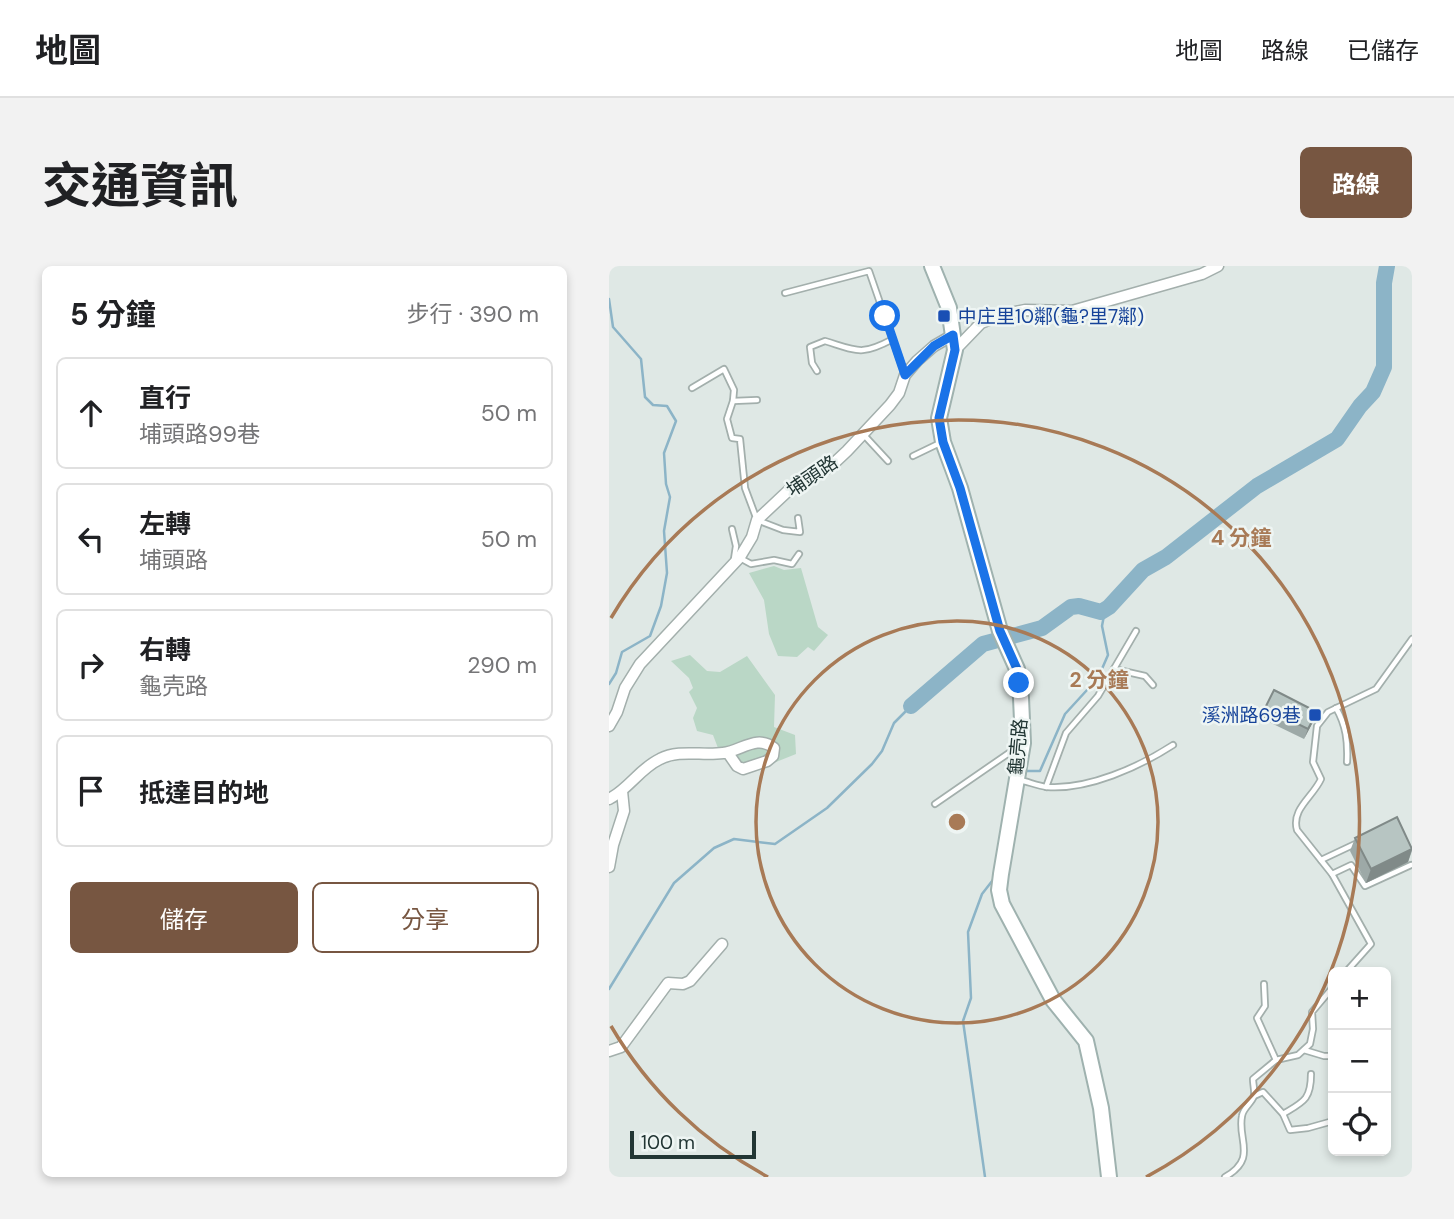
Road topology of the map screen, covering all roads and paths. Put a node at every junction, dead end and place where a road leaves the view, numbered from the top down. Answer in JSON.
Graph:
{"nodes":[{"id":1,"x":932,"y":266,"type":"edge"},
{"id":2,"x":1218,"y":266,"type":"edge"},
{"id":3,"x":785,"y":293,"type":"dead end"},
{"id":4,"x":953,"y":335,"type":"junction"},
{"id":5,"x":893,"y":339,"type":"junction"},
{"id":6,"x":955,"y":350,"type":"junction"},
{"id":7,"x":817,"y":371,"type":"dead end"},
{"id":8,"x":905,"y":375,"type":"junction"},
{"id":9,"x":692,"y":388,"type":"dead end"},
{"id":10,"x":757,"y":400,"type":"dead end"},
{"id":11,"x":733,"y":401,"type":"junction"},
{"id":12,"x":863,"y":433,"type":"junction"},
{"id":13,"x":943,"y":442,"type":"junction"},
{"id":14,"x":913,"y":456,"type":"dead end"},
{"id":15,"x":888,"y":461,"type":"dead end"},
{"id":16,"x":798,"y":518,"type":"dead end"},
{"id":17,"x":758,"y":520,"type":"junction"},
{"id":18,"x":732,"y":529,"type":"dead end"},
{"id":19,"x":799,"y":554,"type":"dead end"},
{"id":20,"x":737,"y":560,"type":"junction"},
{"id":21,"x":1136,"y":631,"type":"dead end"},
{"id":22,"x":1412,"y":639,"type":"edge"},
{"id":23,"x":1114,"y":669,"type":"junction"},
{"id":24,"x":1153,"y":685,"type":"dead end"},
{"id":25,"x":1336,"y":708,"type":"junction"},
{"id":26,"x":609,"y":726,"type":"edge"},
{"id":27,"x":1023,"y":743,"type":"junction"},
{"id":28,"x":1173,"y":745,"type":"dead end"},
{"id":29,"x":727,"y":753,"type":"dead end"},
{"id":30,"x":1347,"y":762,"type":"dead end"},
{"id":31,"x":1016,"y":779,"type":"junction"},
{"id":32,"x":1046,"y":787,"type":"junction"},
{"id":33,"x":622,"y":790,"type":"junction"},
{"id":34,"x":609,"y":799,"type":"edge"},
{"id":35,"x":935,"y":804,"type":"dead end"},
{"id":36,"x":1362,"y":839,"type":"edge"},
{"id":37,"x":1321,"y":860,"type":"junction"},
{"id":38,"x":1411,"y":865,"type":"edge"},
{"id":39,"x":609,"y":867,"type":"edge"},
{"id":40,"x":1332,"y":874,"type":"junction"},
{"id":41,"x":722,"y":944,"type":"dead end"},
{"id":42,"x":1350,"y":967,"type":"edge"},
{"id":43,"x":1264,"y":984,"type":"dead end"},
{"id":44,"x":1328,"y":993,"type":"edge"},
{"id":45,"x":1304,"y":1050,"type":"junction"},
{"id":46,"x":609,"y":1051,"type":"edge"},
{"id":47,"x":1328,"y":1056,"type":"edge"},
{"id":48,"x":1276,"y":1060,"type":"junction"},
{"id":49,"x":1311,"y":1074,"type":"dead end"},
{"id":50,"x":1254,"y":1096,"type":"junction"},
{"id":51,"x":1283,"y":1114,"type":"junction"},
{"id":52,"x":1328,"y":1122,"type":"edge"},
{"id":53,"x":1109,"y":1177,"type":"edge"},
{"id":54,"x":1225,"y":1177,"type":"edge"}],
"edges":[{"from":1,"to":4,"type":"street","name":"龜壳路"},
{"from":2,"to":6,"type":"street"},
{"from":3,"to":5,"type":"lane"},
{"from":4,"to":6,"type":"street","name":"龜壳路"},
{"from":4,"to":8,"type":"street","name":"埔頭路"},
{"from":5,"to":7,"type":"lane"},
{"from":5,"to":8,"type":"lane"},
{"from":6,"to":13,"type":"street","name":"龜壳路"},
{"from":8,"to":12,"type":"street","name":"埔頭路"},
{"from":9,"to":11,"type":"lane"},
{"from":10,"to":11,"type":"lane"},
{"from":11,"to":17,"type":"lane"},
{"from":12,"to":15,"type":"lane"},
{"from":12,"to":17,"type":"street","name":"埔頭路"},
{"from":13,"to":14,"type":"lane"},
{"from":13,"to":27,"type":"street","name":"龜壳路"},
{"from":16,"to":17,"type":"lane"},
{"from":17,"to":20,"type":"street","name":"埔頭路"},
{"from":18,"to":20,"type":"lane"},
{"from":19,"to":20,"type":"lane"},
{"from":20,"to":26,"type":"street","name":"埔頭路"},
{"from":21,"to":23,"type":"lane"},
{"from":22,"to":25,"type":"lane"},
{"from":23,"to":24,"type":"lane"},
{"from":23,"to":32,"type":"lane"},
{"from":25,"to":30,"type":"lane"},
{"from":25,"to":37,"type":"lane"},
{"from":27,"to":31,"type":"street","name":"龜壳路"},
{"from":27,"to":35,"type":"lane"},
{"from":28,"to":32,"type":"lane"},
{"from":29,"to":33,"type":"street"},
{"from":31,"to":32,"type":"lane"},
{"from":31,"to":53,"type":"street","name":"龜壳路"},
{"from":33,"to":34,"type":"street"},
{"from":33,"to":39,"type":"street"},
{"from":36,"to":37,"type":"lane"},
{"from":37,"to":40,"type":"lane"},
{"from":38,"to":40,"type":"lane"},
{"from":40,"to":42,"type":"lane"},
{"from":41,"to":46,"type":"street"},
{"from":43,"to":48,"type":"lane"},
{"from":44,"to":45,"type":"lane"},
{"from":45,"to":47,"type":"lane"},
{"from":45,"to":48,"type":"lane"},
{"from":48,"to":50,"type":"lane"},
{"from":49,"to":51,"type":"lane"},
{"from":50,"to":51,"type":"lane"},
{"from":50,"to":54,"type":"lane"},
{"from":51,"to":52,"type":"lane"}]}
